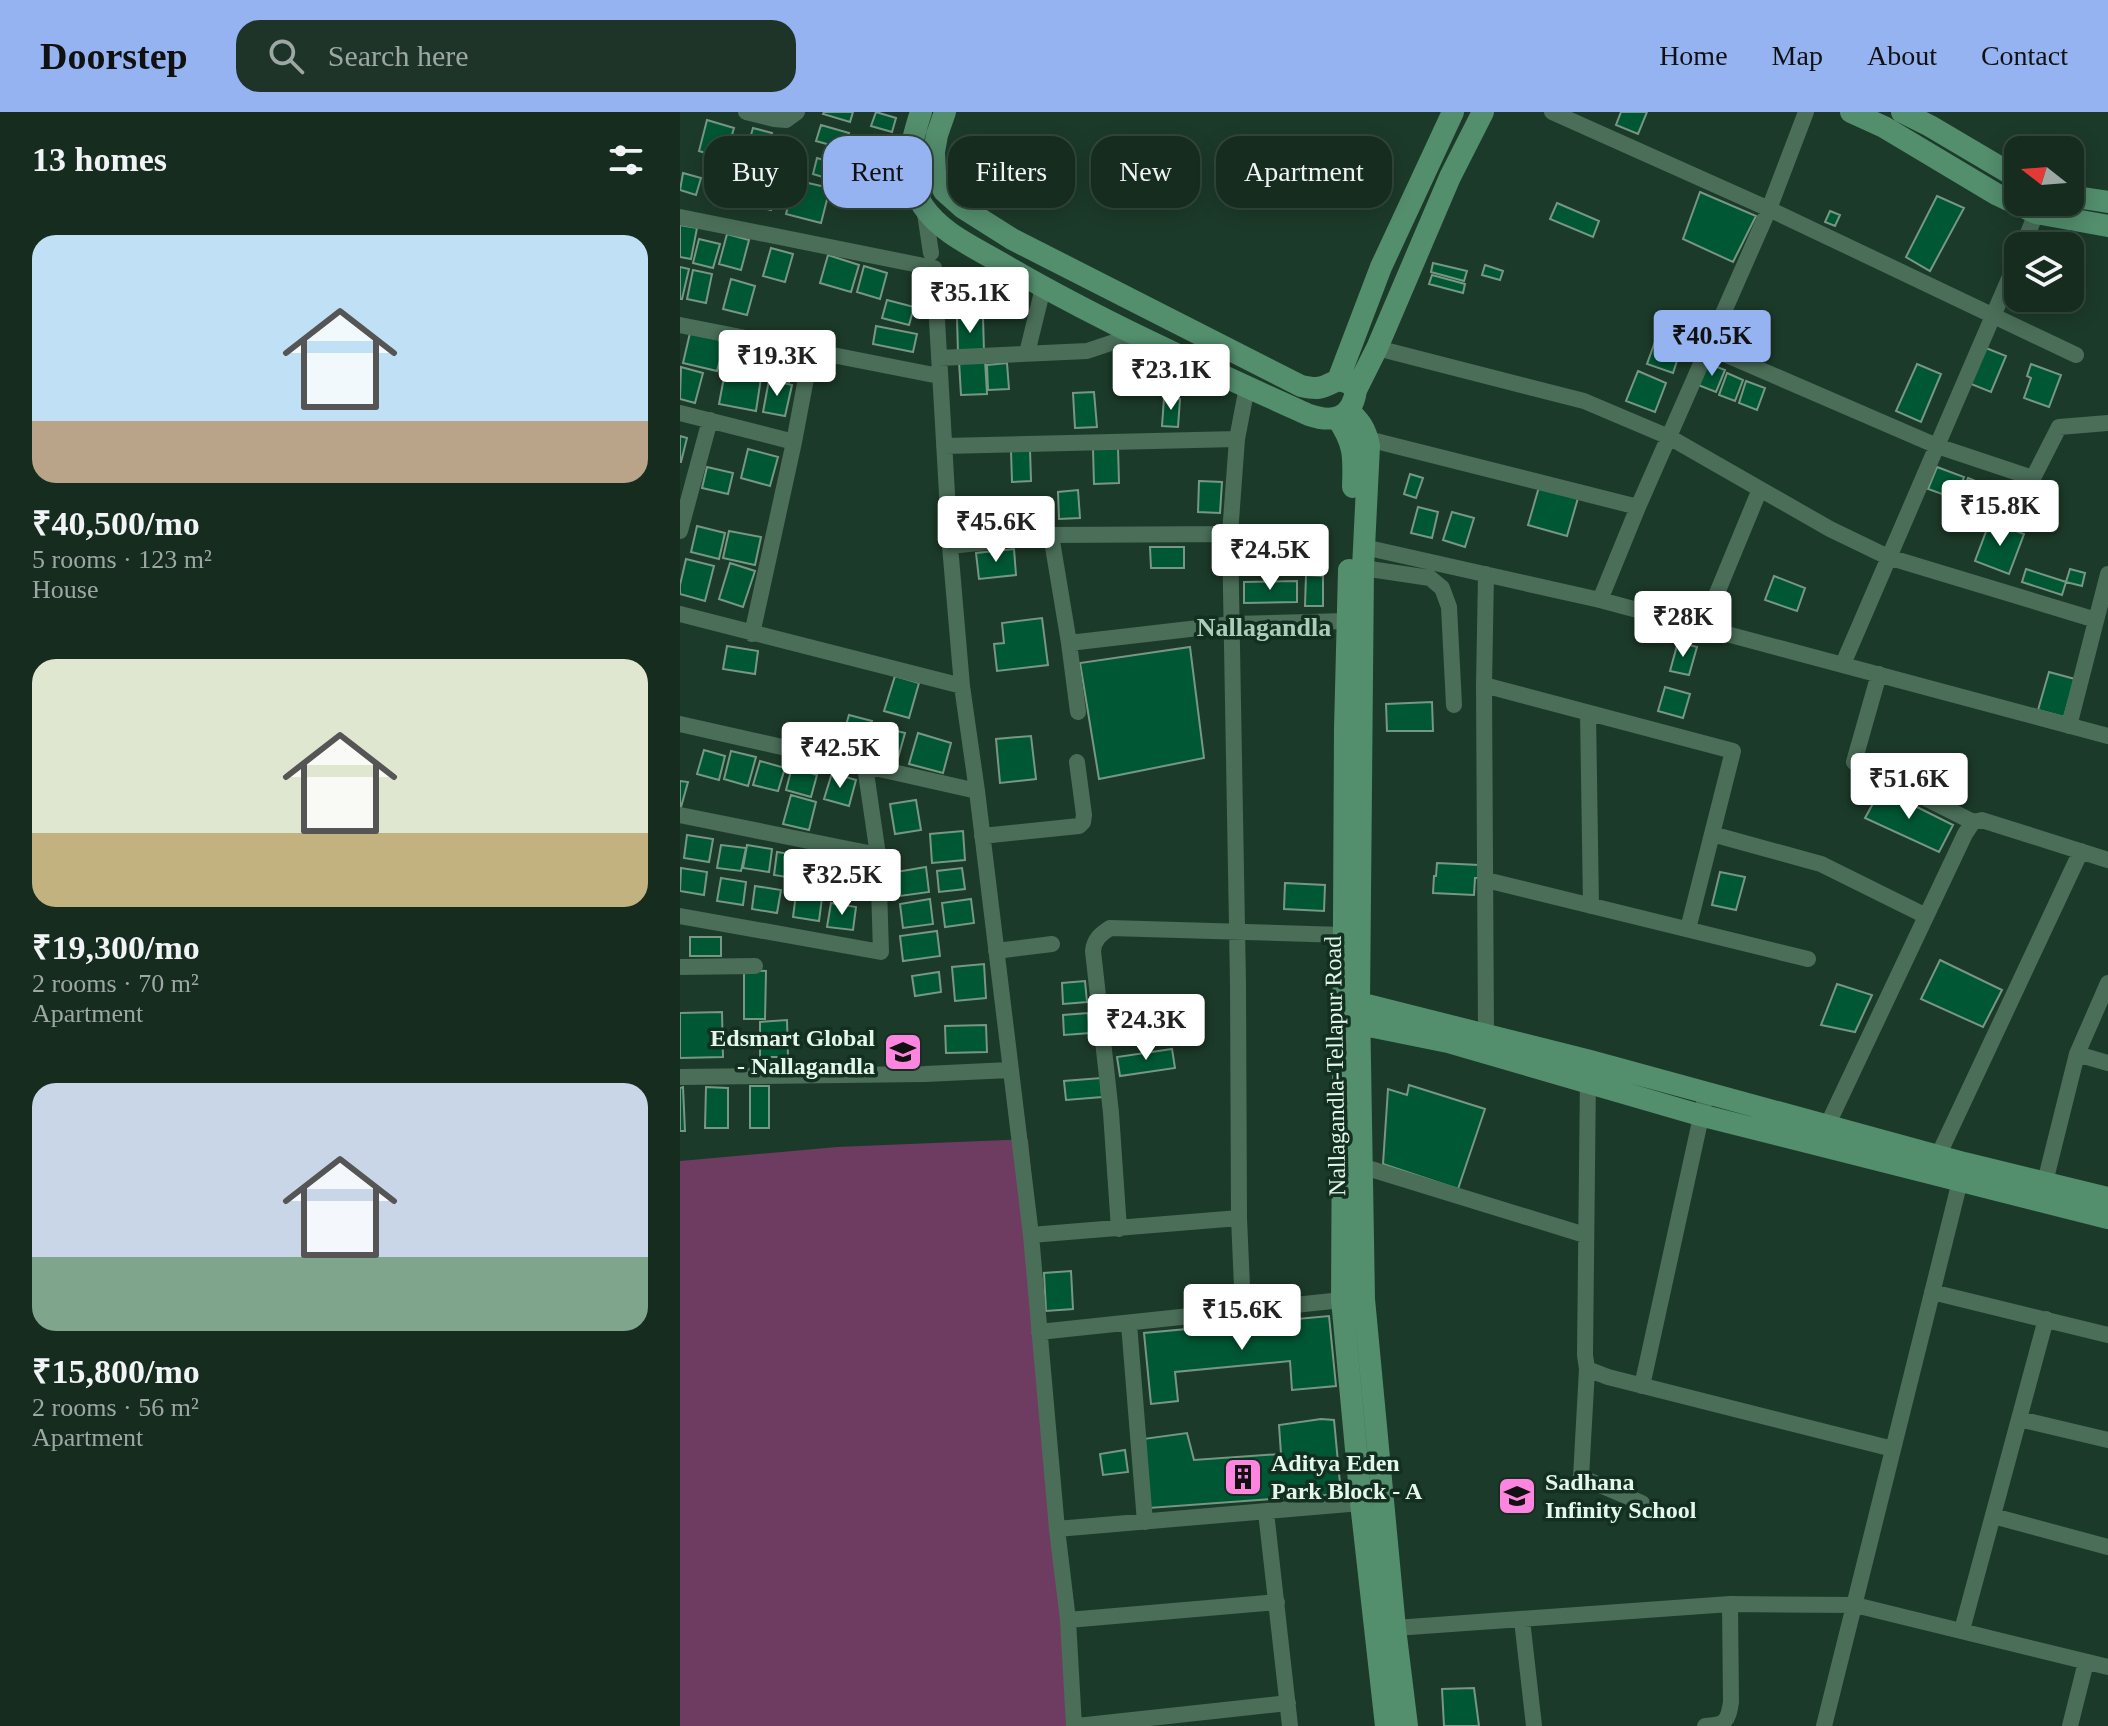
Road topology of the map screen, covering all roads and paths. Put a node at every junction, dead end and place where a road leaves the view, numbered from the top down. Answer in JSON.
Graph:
{"nodes":[{"id":1,"x":746,"y":112,"type":"edge"},
{"id":2,"x":797,"y":112,"type":"edge"},
{"id":3,"x":921,"y":112,"type":"edge"},
{"id":4,"x":945,"y":112,"type":"edge"},
{"id":5,"x":1453,"y":112,"type":"edge"},
{"id":6,"x":1483,"y":112,"type":"edge"},
{"id":7,"x":1552,"y":112,"type":"edge"},
{"id":8,"x":1806,"y":112,"type":"edge"},
{"id":9,"x":1851,"y":112,"type":"edge"},
{"id":10,"x":1902,"y":112,"type":"edge"},
{"id":11,"x":914,"y":136,"type":"edge"},
{"id":12,"x":2004,"y":170,"type":"edge"},
{"id":13,"x":2004,"y":198,"type":"edge"},
{"id":14,"x":2084,"y":198,"type":"edge"},
{"id":15,"x":2108,"y":202,"type":"edge"},
{"id":16,"x":924,"y":208,"type":"edge"},
{"id":17,"x":925,"y":208,"type":"edge"},
{"id":18,"x":1769,"y":209,"type":"junction"},
{"id":19,"x":2053,"y":216,"type":"edge"},
{"id":20,"x":680,"y":217,"type":"edge"},
{"id":21,"x":2108,"y":226,"type":"edge"},
{"id":22,"x":931,"y":253,"type":"dead end"},
{"id":23,"x":1043,"y":288,"type":"junction"},
{"id":24,"x":2004,"y":292,"type":"edge"},
{"id":25,"x":1994,"y":316,"type":"junction"},
{"id":26,"x":680,"y":325,"type":"edge"},
{"id":27,"x":1135,"y":335,"type":"junction"},
{"id":28,"x":1708,"y":347,"type":"junction"},
{"id":29,"x":1377,"y":348,"type":"junction"},
{"id":30,"x":811,"y":352,"type":"junction"},
{"id":31,"x":1027,"y":353,"type":"junction"},
{"id":32,"x":2076,"y":355,"type":"dead end"},
{"id":33,"x":939,"y":358,"type":"junction"},
{"id":34,"x":939,"y":376,"type":"junction"},
{"id":35,"x":1247,"y":387,"type":"junction"},
{"id":36,"x":1345,"y":399,"type":"junction"},
{"id":37,"x":680,"y":413,"type":"edge"},
{"id":38,"x":710,"y":420,"type":"junction"},
{"id":39,"x":2108,"y":423,"type":"edge"},
{"id":40,"x":1669,"y":437,"type":"junction"},
{"id":41,"x":1237,"y":439,"type":"junction"},
{"id":42,"x":1368,"y":439,"type":"junction"},
{"id":43,"x":794,"y":442,"type":"junction"},
{"id":44,"x":944,"y":446,"type":"junction"},
{"id":45,"x":1937,"y":446,"type":"junction"},
{"id":46,"x":1760,"y":489,"type":"junction"},
{"id":47,"x":1638,"y":507,"type":"junction"},
{"id":48,"x":681,"y":519,"type":"edge"},
{"id":49,"x":1230,"y":534,"type":"junction"},
{"id":50,"x":1051,"y":535,"type":"junction"},
{"id":51,"x":1314,"y":538,"type":"dead end"},
{"id":52,"x":950,"y":546,"type":"junction"},
{"id":53,"x":1364,"y":557,"type":"junction"},
{"id":54,"x":1888,"y":557,"type":"junction"},
{"id":55,"x":1486,"y":574,"type":"junction"},
{"id":56,"x":2108,"y":574,"type":"edge"},
{"id":57,"x":1600,"y":600,"type":"junction"},
{"id":58,"x":680,"y":614,"type":"edge"},
{"id":59,"x":2096,"y":620,"type":"junction"},
{"id":60,"x":1346,"y":621,"type":"junction"},
{"id":61,"x":1233,"y":624,"type":"junction"},
{"id":62,"x":1703,"y":627,"type":"junction"},
{"id":63,"x":752,"y":634,"type":"junction"},
{"id":64,"x":1069,"y":643,"type":"junction"},
{"id":65,"x":1843,"y":664,"type":"junction"},
{"id":66,"x":1879,"y":674,"type":"junction"},
{"id":67,"x":1484,"y":685,"type":"junction"},
{"id":68,"x":962,"y":686,"type":"junction"},
{"id":69,"x":1454,"y":705,"type":"dead end"},
{"id":70,"x":1078,"y":712,"type":"dead end"},
{"id":71,"x":1588,"y":713,"type":"junction"},
{"id":72,"x":680,"y":724,"type":"edge"},
{"id":73,"x":2069,"y":726,"type":"junction"},
{"id":74,"x":1353,"y":729,"type":"junction"},
{"id":75,"x":2108,"y":736,"type":"edge"},
{"id":76,"x":1077,"y":762,"type":"dead end"},
{"id":77,"x":865,"y":766,"type":"junction"},
{"id":78,"x":977,"y":791,"type":"junction"},
{"id":79,"x":680,"y":815,"type":"edge"},
{"id":80,"x":1973,"y":822,"type":"junction"},
{"id":81,"x":1712,"y":834,"type":"junction"},
{"id":82,"x":982,"y":836,"type":"junction"},
{"id":83,"x":2081,"y":851,"type":"junction"},
{"id":84,"x":878,"y":855,"type":"junction"},
{"id":85,"x":2108,"y":860,"type":"edge"},
{"id":86,"x":1486,"y":880,"type":"junction"},
{"id":87,"x":1591,"y":906,"type":"junction"},
{"id":88,"x":680,"y":916,"type":"edge"},
{"id":89,"x":1926,"y":916,"type":"junction"},
{"id":90,"x":1688,"y":929,"type":"junction"},
{"id":91,"x":1236,"y":931,"type":"junction"},
{"id":92,"x":1343,"y":935,"type":"junction"},
{"id":93,"x":1052,"y":944,"type":"dead end"},
{"id":94,"x":996,"y":951,"type":"junction"},
{"id":95,"x":1808,"y":959,"type":"dead end"},
{"id":96,"x":755,"y":966,"type":"dead end"},
{"id":97,"x":680,"y":967,"type":"edge"},
{"id":98,"x":2108,"y":983,"type":"edge"},
{"id":99,"x":1359,"y":1013,"type":"junction"},
{"id":100,"x":1486,"y":1034,"type":"junction"},
{"id":101,"x":2077,"y":1054,"type":"junction"},
{"id":102,"x":2108,"y":1063,"type":"edge"},
{"id":103,"x":1010,"y":1070,"type":"junction"},
{"id":104,"x":1588,"y":1072,"type":"junction"},
{"id":105,"x":680,"y":1077,"type":"edge"},
{"id":106,"x":1704,"y":1104,"type":"junction"},
{"id":107,"x":1827,"y":1126,"type":"junction"},
{"id":108,"x":1938,"y":1156,"type":"junction"},
{"id":109,"x":1361,"y":1166,"type":"junction"},
{"id":110,"x":1962,"y":1172,"type":"junction"},
{"id":111,"x":2045,"y":1182,"type":"junction"},
{"id":112,"x":2108,"y":1198,"type":"edge"},
{"id":113,"x":1239,"y":1218,"type":"junction"},
{"id":114,"x":2108,"y":1218,"type":"edge"},
{"id":115,"x":1119,"y":1229,"type":"junction"},
{"id":116,"x":1031,"y":1235,"type":"junction"},
{"id":117,"x":1585,"y":1235,"type":"junction"},
{"id":118,"x":1932,"y":1292,"type":"junction"},
{"id":119,"x":1342,"y":1300,"type":"junction"},
{"id":120,"x":1243,"y":1310,"type":"junction"},
{"id":121,"x":2046,"y":1319,"type":"junction"},
{"id":122,"x":1129,"y":1324,"type":"junction"},
{"id":123,"x":1039,"y":1332,"type":"junction"},
{"id":124,"x":2108,"y":1335,"type":"edge"},
{"id":125,"x":1587,"y":1369,"type":"junction"},
{"id":126,"x":1642,"y":1386,"type":"junction"},
{"id":127,"x":2019,"y":1419,"type":"junction"},
{"id":128,"x":2108,"y":1440,"type":"edge"},
{"id":129,"x":1893,"y":1449,"type":"junction"},
{"id":130,"x":1361,"y":1503,"type":"junction"},
{"id":131,"x":1642,"y":1503,"type":"dead end"},
{"id":132,"x":1266,"y":1512,"type":"junction"},
{"id":133,"x":1993,"y":1516,"type":"junction"},
{"id":134,"x":1145,"y":1522,"type":"junction"},
{"id":135,"x":1057,"y":1529,"type":"junction"},
{"id":136,"x":2108,"y":1547,"type":"edge"},
{"id":137,"x":1277,"y":1602,"type":"junction"},
{"id":138,"x":1730,"y":1604,"type":"junction"},
{"id":139,"x":1855,"y":1605,"type":"junction"},
{"id":140,"x":1068,"y":1620,"type":"junction"},
{"id":141,"x":1522,"y":1620,"type":"junction"},
{"id":142,"x":1395,"y":1628,"type":"junction"},
{"id":143,"x":1962,"y":1630,"type":"junction"},
{"id":144,"x":2086,"y":1662,"type":"junction"},
{"id":145,"x":2108,"y":1667,"type":"edge"},
{"id":146,"x":1288,"y":1703,"type":"junction"},
{"id":147,"x":1075,"y":1726,"type":"edge"},
{"id":148,"x":1290,"y":1726,"type":"edge"},
{"id":149,"x":1386,"y":1726,"type":"edge"},
{"id":150,"x":1407,"y":1726,"type":"edge"},
{"id":151,"x":1534,"y":1726,"type":"edge"},
{"id":152,"x":1705,"y":1726,"type":"edge"},
{"id":153,"x":1824,"y":1726,"type":"edge"},
{"id":154,"x":2070,"y":1726,"type":"edge"}],
"edges":[{"from":1,"to":2,"type":"street"},
{"from":3,"to":11,"type":"street"},
{"from":4,"to":36,"type":"street"},
{"from":5,"to":36,"type":"street"},
{"from":6,"to":29,"type":"street"},
{"from":7,"to":18,"type":"street"},
{"from":8,"to":18,"type":"street"},
{"from":9,"to":13,"type":"street"},
{"from":10,"to":12,"type":"street"},
{"from":14,"to":15,"type":"street"},
{"from":16,"to":22,"type":"street"},
{"from":17,"to":23,"type":"street"},
{"from":18,"to":25,"type":"street"},
{"from":18,"to":28,"type":"street"},
{"from":19,"to":21,"type":"street"},
{"from":20,"to":33,"type":"street"},
{"from":23,"to":27,"type":"street"},
{"from":23,"to":31,"type":"street"},
{"from":24,"to":25,"type":"street"},
{"from":25,"to":32,"type":"street"},
{"from":25,"to":45,"type":"street"},
{"from":26,"to":30,"type":"street"},
{"from":27,"to":31,"type":"street"},
{"from":27,"to":35,"type":"street"},
{"from":28,"to":40,"type":"street"},
{"from":28,"to":45,"type":"street"},
{"from":29,"to":36,"type":"street"},
{"from":29,"to":40,"type":"street"},
{"from":30,"to":34,"type":"street"},
{"from":30,"to":43,"type":"street"},
{"from":31,"to":33,"type":"street"},
{"from":33,"to":34,"type":"street"},
{"from":34,"to":44,"type":"street"},
{"from":35,"to":36,"type":"street"},
{"from":35,"to":41,"type":"street"},
{"from":36,"to":42,"type":"street"},
{"from":36,"to":60,"type":"street","name":"Nallagandla-Tellapur Road"},
{"from":37,"to":38,"type":"street"},
{"from":38,"to":43,"type":"street"},
{"from":38,"to":48,"type":"street"},
{"from":39,"to":45,"type":"street"},
{"from":40,"to":46,"type":"street"},
{"from":40,"to":47,"type":"street"},
{"from":41,"to":44,"type":"street"},
{"from":41,"to":49,"type":"street"},
{"from":42,"to":47,"type":"street"},
{"from":42,"to":53,"type":"street","name":"Nallagandla-Tellapur Road"},
{"from":43,"to":63,"type":"street"},
{"from":44,"to":52,"type":"street"},
{"from":45,"to":54,"type":"street"},
{"from":46,"to":54,"type":"street"},
{"from":46,"to":62,"type":"street"},
{"from":47,"to":57,"type":"street"},
{"from":49,"to":50,"type":"street"},
{"from":49,"to":51,"type":"street"},
{"from":49,"to":61,"type":"street"},
{"from":50,"to":52,"type":"street"},
{"from":50,"to":64,"type":"street"},
{"from":52,"to":68,"type":"street"},
{"from":53,"to":55,"type":"street"},
{"from":53,"to":69,"type":"street"},
{"from":53,"to":74,"type":"street","name":"Nallagandla-Tellapur Road"},
{"from":54,"to":59,"type":"street"},
{"from":54,"to":65,"type":"street"},
{"from":55,"to":57,"type":"street"},
{"from":55,"to":67,"type":"street"},
{"from":56,"to":59,"type":"street"},
{"from":57,"to":62,"type":"street"},
{"from":58,"to":63,"type":"street"},
{"from":59,"to":73,"type":"street"},
{"from":60,"to":61,"type":"street"},
{"from":60,"to":74,"type":"street","name":"Nallagandla-Tellapur Road"},
{"from":61,"to":64,"type":"street"},
{"from":61,"to":91,"type":"street"},
{"from":62,"to":65,"type":"street"},
{"from":63,"to":68,"type":"street"},
{"from":64,"to":70,"type":"street"},
{"from":65,"to":66,"type":"street"},
{"from":66,"to":73,"type":"street"},
{"from":66,"to":80,"type":"street"},
{"from":67,"to":71,"type":"street"},
{"from":67,"to":86,"type":"street"},
{"from":68,"to":78,"type":"street"},
{"from":71,"to":81,"type":"street"},
{"from":71,"to":87,"type":"street"},
{"from":72,"to":77,"type":"street"},
{"from":73,"to":75,"type":"street"},
{"from":74,"to":92,"type":"street","name":"Nallagandla-Tellapur Road"},
{"from":74,"to":99,"type":"street","name":"Nallagandla-Tellapur Road"},
{"from":76,"to":82,"type":"street"},
{"from":77,"to":78,"type":"street"},
{"from":77,"to":84,"type":"street"},
{"from":78,"to":82,"type":"street"},
{"from":79,"to":84,"type":"street"},
{"from":80,"to":83,"type":"street"},
{"from":80,"to":89,"type":"street"},
{"from":81,"to":89,"type":"street"},
{"from":81,"to":90,"type":"street"},
{"from":82,"to":94,"type":"street"},
{"from":83,"to":85,"type":"street"},
{"from":83,"to":108,"type":"street"},
{"from":84,"to":88,"type":"street"},
{"from":86,"to":87,"type":"street"},
{"from":86,"to":100,"type":"street"},
{"from":87,"to":90,"type":"street"},
{"from":89,"to":107,"type":"street"},
{"from":90,"to":95,"type":"street"},
{"from":91,"to":92,"type":"street"},
{"from":91,"to":113,"type":"street"},
{"from":91,"to":115,"type":"street"},
{"from":92,"to":119,"type":"street","name":"Nallagandla-Tellapur Road"},
{"from":93,"to":94,"type":"street"},
{"from":94,"to":103,"type":"street"},
{"from":96,"to":97,"type":"street"},
{"from":98,"to":101,"type":"street"},
{"from":99,"to":100,"type":"street"},
{"from":99,"to":104,"type":"street"},
{"from":99,"to":109,"type":"street","name":"Nallagandla-Tellapur Road"},
{"from":100,"to":104,"type":"street"},
{"from":101,"to":102,"type":"street"},
{"from":101,"to":111,"type":"street"},
{"from":103,"to":105,"type":"street"},
{"from":103,"to":116,"type":"street"},
{"from":104,"to":106,"type":"street"},
{"from":104,"to":117,"type":"street"},
{"from":106,"to":107,"type":"street"},
{"from":106,"to":110,"type":"street"},
{"from":106,"to":126,"type":"street"},
{"from":107,"to":108,"type":"street"},
{"from":108,"to":110,"type":"street"},
{"from":109,"to":117,"type":"street"},
{"from":109,"to":142,"type":"street","name":"Nallagandla-Tellapur Road"},
{"from":110,"to":111,"type":"street"},
{"from":110,"to":114,"type":"street"},
{"from":110,"to":118,"type":"street"},
{"from":111,"to":112,"type":"street"},
{"from":113,"to":115,"type":"street"},
{"from":113,"to":120,"type":"street"},
{"from":115,"to":116,"type":"street"},
{"from":116,"to":123,"type":"street"},
{"from":117,"to":125,"type":"street"},
{"from":118,"to":121,"type":"street"},
{"from":118,"to":129,"type":"street"},
{"from":119,"to":120,"type":"street"},
{"from":119,"to":130,"type":"street","name":"Nallagandla-Tellapur Road"},
{"from":120,"to":122,"type":"street"},
{"from":121,"to":124,"type":"street"},
{"from":121,"to":127,"type":"street"},
{"from":122,"to":123,"type":"street"},
{"from":122,"to":134,"type":"street"},
{"from":123,"to":135,"type":"street"},
{"from":125,"to":126,"type":"street"},
{"from":125,"to":131,"type":"street"},
{"from":126,"to":129,"type":"street"},
{"from":127,"to":128,"type":"street"},
{"from":127,"to":133,"type":"street"},
{"from":129,"to":139,"type":"street"},
{"from":130,"to":132,"type":"street"},
{"from":130,"to":149,"type":"street","name":"Nallagandla-Tellapur Road"},
{"from":132,"to":134,"type":"street"},
{"from":132,"to":137,"type":"street"},
{"from":133,"to":136,"type":"street"},
{"from":133,"to":143,"type":"street"},
{"from":134,"to":135,"type":"street"},
{"from":135,"to":140,"type":"street"},
{"from":137,"to":140,"type":"street"},
{"from":137,"to":146,"type":"street"},
{"from":138,"to":139,"type":"street"},
{"from":138,"to":141,"type":"street"},
{"from":138,"to":152,"type":"street"},
{"from":139,"to":143,"type":"street"},
{"from":139,"to":153,"type":"street"},
{"from":140,"to":147,"type":"street"},
{"from":141,"to":142,"type":"street"},
{"from":141,"to":151,"type":"street"},
{"from":142,"to":150,"type":"street","name":"Nallagandla-Tellapur Road"},
{"from":143,"to":144,"type":"street"},
{"from":144,"to":145,"type":"street"},
{"from":144,"to":154,"type":"street"},
{"from":146,"to":147,"type":"street"},
{"from":146,"to":148,"type":"street"}]}
